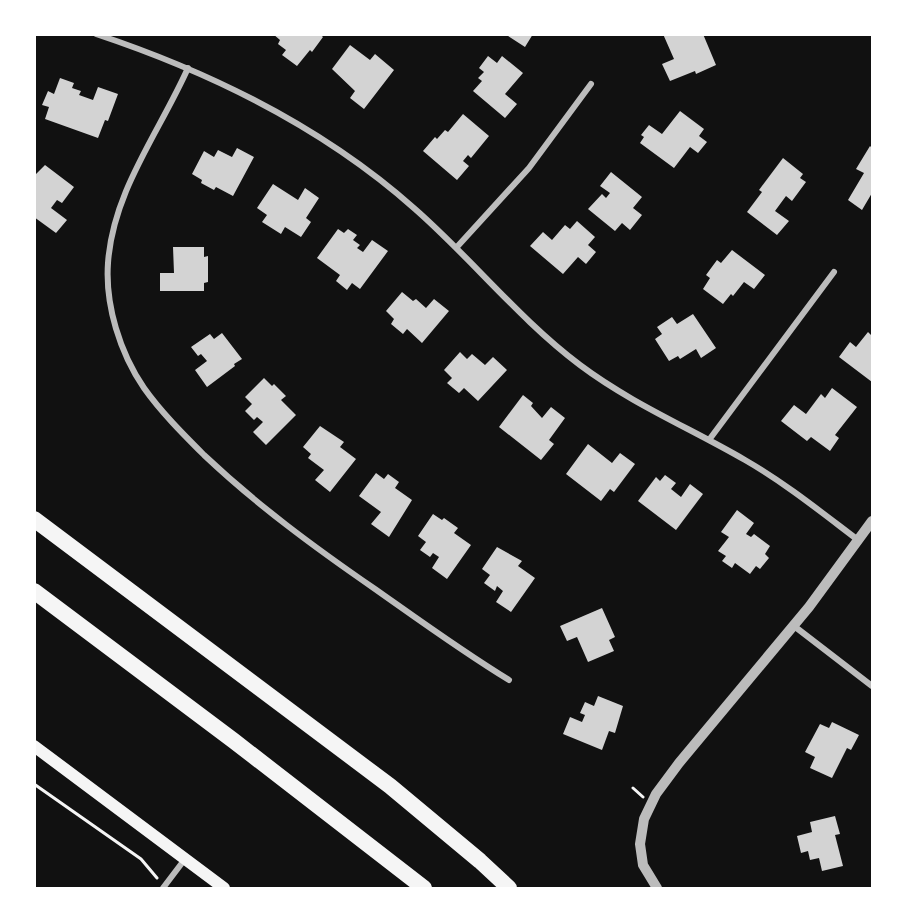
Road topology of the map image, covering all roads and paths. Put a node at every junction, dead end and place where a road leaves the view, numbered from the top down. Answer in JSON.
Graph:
{"nodes":[{"id":1,"x":96,"y":34,"type":"edge"},
{"id":2,"x":188,"y":68,"type":"junction"},
{"id":3,"x":591,"y":84,"type":"dead end"},
{"id":4,"x":456,"y":248,"type":"junction"},
{"id":5,"x":834,"y":272,"type":"dead end"},
{"id":6,"x":708,"y":440,"type":"junction"},
{"id":7,"x":34,"y":519,"type":"edge"},
{"id":8,"x":873,"y":521,"type":"edge"},
{"id":9,"x":858,"y":540,"type":"junction"},
{"id":10,"x":34,"y":591,"type":"edge"},
{"id":11,"x":794,"y":626,"type":"junction"},
{"id":12,"x":509,"y":680,"type":"dead end"},
{"id":13,"x":873,"y":686,"type":"edge"},
{"id":14,"x":34,"y":746,"type":"edge"},
{"id":15,"x":34,"y":784,"type":"edge"},
{"id":16,"x":185,"y":859,"type":"junction"},
{"id":17,"x":159,"y":880,"type":"dead end"},
{"id":18,"x":163,"y":888,"type":"edge"},
{"id":19,"x":224,"y":888,"type":"edge"},
{"id":20,"x":424,"y":888,"type":"edge"},
{"id":21,"x":509,"y":888,"type":"edge"},
{"id":22,"x":657,"y":888,"type":"edge"}],
"edges":[{"from":1,"to":2,"type":"street"},
{"from":2,"to":4,"type":"street"},
{"from":2,"to":12,"type":"street"},
{"from":3,"to":4,"type":"street"},
{"from":4,"to":6,"type":"street"},
{"from":5,"to":6,"type":"street"},
{"from":6,"to":9,"type":"street"},
{"from":7,"to":21,"type":"highway"},
{"from":8,"to":9,"type":"street"},
{"from":9,"to":11,"type":"street"},
{"from":10,"to":20,"type":"highway"},
{"from":11,"to":13,"type":"street"},
{"from":11,"to":22,"type":"street"},
{"from":14,"to":16,"type":"main road"},
{"from":15,"to":17,"type":"path"},
{"from":16,"to":18,"type":"street"},
{"from":16,"to":19,"type":"main road"}]}
